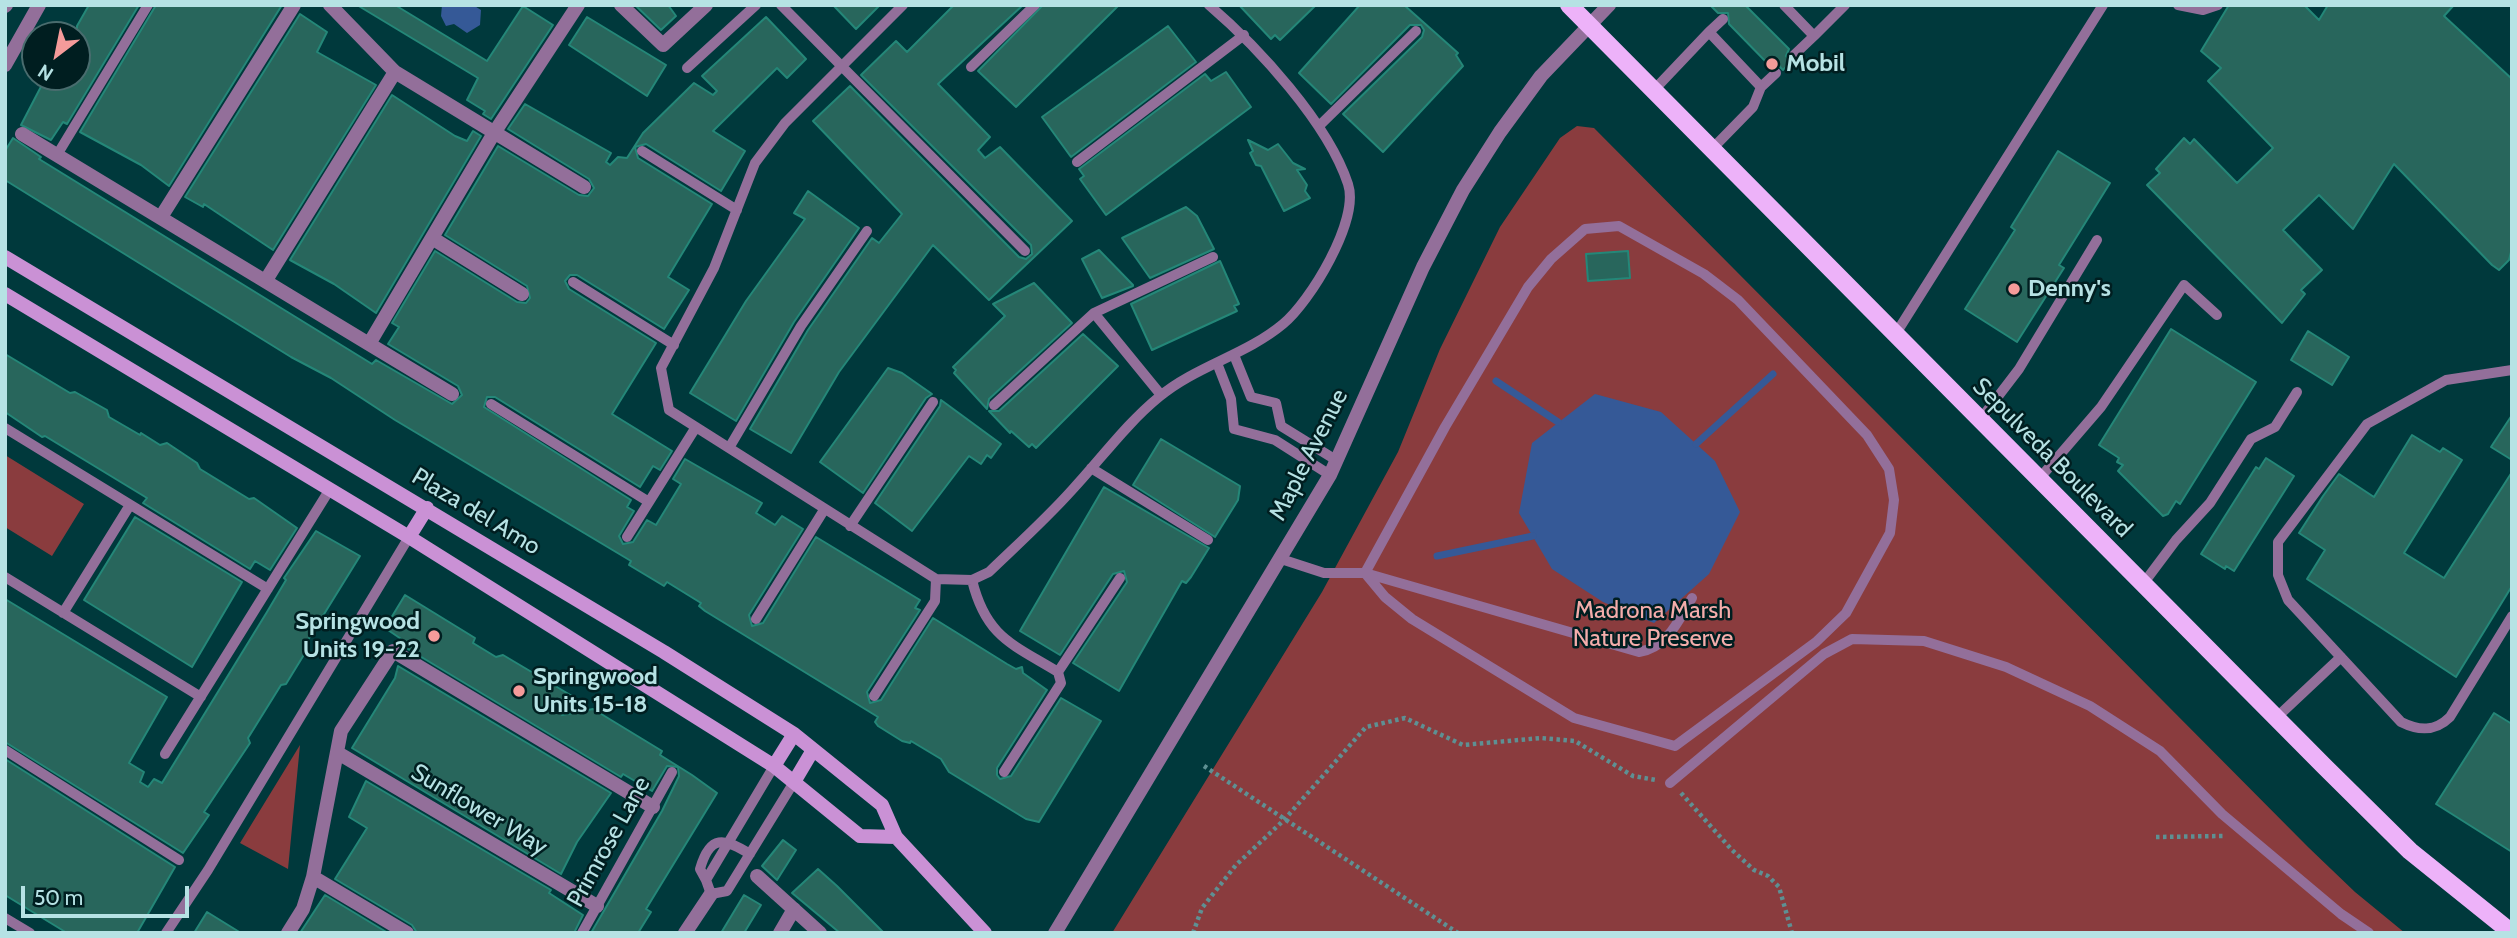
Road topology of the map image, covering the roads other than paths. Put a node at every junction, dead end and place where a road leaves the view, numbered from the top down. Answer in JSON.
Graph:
{"nodes":[{"id":1,"x":39,"y":5,"type":"edge"},
{"id":2,"x":148,"y":5,"type":"edge"},
{"id":3,"x":294,"y":5,"type":"edge"},
{"id":4,"x":330,"y":5,"type":"edge"},
{"id":5,"x":578,"y":5,"type":"edge"},
{"id":6,"x":621,"y":5,"type":"edge"},
{"id":7,"x":706,"y":5,"type":"edge"},
{"id":8,"x":756,"y":5,"type":"edge"},
{"id":9,"x":781,"y":5,"type":"edge"},
{"id":10,"x":903,"y":5,"type":"edge"},
{"id":11,"x":1035,"y":5,"type":"edge"},
{"id":12,"x":1209,"y":5,"type":"edge"},
{"id":13,"x":1228,"y":5,"type":"edge"},
{"id":14,"x":1569,"y":5,"type":"edge"},
{"id":15,"x":1609,"y":5,"type":"edge"},
{"id":16,"x":1784,"y":5,"type":"edge"},
{"id":17,"x":1845,"y":5,"type":"edge"},
{"id":18,"x":2103,"y":5,"type":"edge"},
{"id":19,"x":2178,"y":5,"type":"edge"},
{"id":20,"x":2218,"y":5,"type":"edge"},
{"id":21,"x":1219,"y":13,"type":"junction"},
{"id":22,"x":1723,"y":19,"type":"dead end"},
{"id":23,"x":1588,"y":26,"type":"junction"},
{"id":24,"x":1416,"y":31,"type":"dead end"},
{"id":25,"x":1709,"y":32,"type":"junction"},
{"id":26,"x":1244,"y":35,"type":"junction"},
{"id":27,"x":1814,"y":36,"type":"junction"},
{"id":28,"x":1794,"y":55,"type":"dead end"},
{"id":29,"x":5,"y":65,"type":"edge"},
{"id":30,"x":841,"y":66,"type":"junction"},
{"id":31,"x":971,"y":67,"type":"dead end"},
{"id":32,"x":687,"y":68,"type":"dead end"},
{"id":33,"x":396,"y":72,"type":"junction"},
{"id":34,"x":1776,"y":73,"type":"dead end"},
{"id":35,"x":1761,"y":87,"type":"junction"},
{"id":36,"x":1653,"y":91,"type":"junction"},
{"id":37,"x":1319,"y":126,"type":"junction"},
{"id":38,"x":494,"y":133,"type":"junction"},
{"id":39,"x":22,"y":134,"type":"dead end"},
{"id":40,"x":1711,"y":150,"type":"junction"},
{"id":41,"x":642,"y":151,"type":"dead end"},
{"id":42,"x":57,"y":155,"type":"junction"},
{"id":43,"x":1077,"y":162,"type":"dead end"},
{"id":44,"x":584,"y":187,"type":"dead end"},
{"id":45,"x":737,"y":211,"type":"junction"},
{"id":46,"x":160,"y":217,"type":"junction"},
{"id":47,"x":867,"y":231,"type":"dead end"},
{"id":48,"x":432,"y":238,"type":"junction"},
{"id":49,"x":2097,"y":240,"type":"dead end"},
{"id":50,"x":1025,"y":250,"type":"dead end"},
{"id":51,"x":5,"y":257,"type":"edge"},
{"id":52,"x":1213,"y":257,"type":"dead end"},
{"id":53,"x":266,"y":280,"type":"junction"},
{"id":54,"x":573,"y":282,"type":"dead end"},
{"id":55,"x":522,"y":293,"type":"dead end"},
{"id":56,"x":5,"y":294,"type":"edge"},
{"id":57,"x":1094,"y":313,"type":"junction"},
{"id":58,"x":2217,"y":315,"type":"dead end"},
{"id":59,"x":1895,"y":335,"type":"junction"},
{"id":60,"x":369,"y":344,"type":"junction"},
{"id":61,"x":674,"y":345,"type":"junction"},
{"id":62,"x":1234,"y":355,"type":"junction"},
{"id":63,"x":1217,"y":363,"type":"junction"},
{"id":64,"x":2512,"y":370,"type":"edge"},
{"id":65,"x":2297,"y":392,"type":"dead end"},
{"id":66,"x":452,"y":394,"type":"dead end"},
{"id":67,"x":1161,"y":395,"type":"junction"},
{"id":68,"x":933,"y":402,"type":"dead end"},
{"id":69,"x":491,"y":404,"type":"dead end"},
{"id":70,"x":993,"y":405,"type":"dead end"},
{"id":71,"x":1980,"y":420,"type":"junction"},
{"id":72,"x":696,"y":427,"type":"junction"},
{"id":73,"x":5,"y":428,"type":"edge"},
{"id":74,"x":729,"y":449,"type":"junction"},
{"id":75,"x":1336,"y":460,"type":"junction"},
{"id":76,"x":1091,"y":468,"type":"junction"},
{"id":77,"x":1330,"y":475,"type":"junction"},
{"id":78,"x":2039,"y":479,"type":"junction"},
{"id":79,"x":330,"y":489,"type":"junction"},
{"id":80,"x":649,"y":502,"type":"junction"},
{"id":81,"x":130,"y":505,"type":"junction"},
{"id":82,"x":427,"y":508,"type":"junction"},
{"id":83,"x":824,"y":510,"type":"junction"},
{"id":84,"x":850,"y":526,"type":"junction"},
{"id":85,"x":409,"y":537,"type":"junction"},
{"id":86,"x":627,"y":537,"type":"dead end"},
{"id":87,"x":1208,"y":540,"type":"dead end"},
{"id":88,"x":1281,"y":559,"type":"junction"},
{"id":89,"x":1365,"y":573,"type":"junction"},
{"id":90,"x":5,"y":578,"type":"edge"},
{"id":91,"x":1121,"y":578,"type":"dead end"},
{"id":92,"x":936,"y":579,"type":"junction"},
{"id":93,"x":972,"y":580,"type":"junction"},
{"id":94,"x":2143,"y":584,"type":"junction"},
{"id":95,"x":268,"y":589,"type":"junction"},
{"id":96,"x":1692,"y":598,"type":"dead end"},
{"id":97,"x":63,"y":613,"type":"junction"},
{"id":98,"x":2512,"y":616,"type":"edge"},
{"id":99,"x":756,"y":619,"type":"dead end"},
{"id":100,"x":2507,"y":633,"type":"edge"},
{"id":101,"x":2341,"y":657,"type":"junction"},
{"id":102,"x":1058,"y":673,"type":"junction"},
{"id":103,"x":874,"y":695,"type":"dead end"},
{"id":104,"x":201,"y":697,"type":"junction"},
{"id":105,"x":2276,"y":718,"type":"junction"},
{"id":106,"x":794,"y":734,"type":"junction"},
{"id":107,"x":5,"y":750,"type":"edge"},
{"id":108,"x":813,"y":750,"type":"junction"},
{"id":109,"x":338,"y":752,"type":"junction"},
{"id":110,"x":165,"y":754,"type":"dead end"},
{"id":111,"x":774,"y":766,"type":"junction"},
{"id":112,"x":672,"y":772,"type":"dead end"},
{"id":113,"x":1004,"y":772,"type":"dead end"},
{"id":114,"x":794,"y":782,"type":"junction"},
{"id":115,"x":1670,"y":783,"type":"road end"},
{"id":116,"x":653,"y":807,"type":"junction"},
{"id":117,"x":896,"y":836,"type":"junction"},
{"id":118,"x":729,"y":841,"type":"junction"},
{"id":119,"x":750,"y":854,"type":"junction"},
{"id":120,"x":179,"y":860,"type":"dead end"},
{"id":121,"x":757,"y":876,"type":"dead end"},
{"id":122,"x":313,"y":877,"type":"junction"},
{"id":123,"x":709,"y":887,"type":"junction"},
{"id":124,"x":597,"y":906,"type":"junction"},
{"id":125,"x":794,"y":909,"type":"junction"},
{"id":126,"x":5,"y":918,"type":"edge"},
{"id":127,"x":23,"y":931,"type":"edge"},
{"id":128,"x":166,"y":933,"type":"edge"},
{"id":129,"x":288,"y":933,"type":"edge"},
{"id":130,"x":407,"y":933,"type":"edge"},
{"id":131,"x":582,"y":933,"type":"edge"},
{"id":132,"x":684,"y":933,"type":"edge"},
{"id":133,"x":780,"y":933,"type":"edge"},
{"id":134,"x":820,"y":933,"type":"edge"},
{"id":135,"x":985,"y":933,"type":"edge"},
{"id":136,"x":1055,"y":933,"type":"edge"},
{"id":137,"x":2368,"y":933,"type":"edge"},
{"id":138,"x":2512,"y":933,"type":"edge"}],
"edges":[{"from":1,"to":29,"type":"street"},
{"from":2,"to":42,"type":"lane"},
{"from":3,"to":46,"type":"street"},
{"from":4,"to":33,"type":"street"},
{"from":5,"to":38,"type":"street"},
{"from":6,"to":7,"type":"street"},
{"from":8,"to":32,"type":"lane"},
{"from":9,"to":30,"type":"lane"},
{"from":10,"to":30,"type":"lane"},
{"from":11,"to":31,"type":"lane"},
{"from":12,"to":21,"type":"lane"},
{"from":13,"to":21,"type":"lane"},
{"from":14,"to":23,"type":"main road","name":"Sepulveda Boulevard"},
{"from":15,"to":23,"type":"street","name":"Maple Avenue"},
{"from":16,"to":27,"type":"lane"},
{"from":17,"to":27,"type":"lane"},
{"from":18,"to":59,"type":"lane"},
{"from":19,"to":20,"type":"lane"},
{"from":21,"to":26,"type":"lane"},
{"from":22,"to":25,"type":"lane"},
{"from":23,"to":36,"type":"main road","name":"Sepulveda Boulevard"},
{"from":23,"to":75,"type":"street","name":"Maple Avenue"},
{"from":24,"to":37,"type":"lane"},
{"from":25,"to":35,"type":"lane"},
{"from":25,"to":36,"type":"lane"},
{"from":26,"to":37,"type":"lane"},
{"from":26,"to":43,"type":"lane"},
{"from":27,"to":28,"type":"lane"},
{"from":30,"to":45,"type":"lane"},
{"from":30,"to":50,"type":"lane"},
{"from":33,"to":38,"type":"street"},
{"from":33,"to":53,"type":"street"},
{"from":34,"to":35,"type":"lane"},
{"from":35,"to":40,"type":"lane"},
{"from":36,"to":40,"type":"main road","name":"Sepulveda Boulevard"},
{"from":37,"to":62,"type":"lane"},
{"from":38,"to":44,"type":"street"},
{"from":38,"to":48,"type":"street"},
{"from":39,"to":42,"type":"street"},
{"from":40,"to":59,"type":"main road","name":"Sepulveda Boulevard"},
{"from":41,"to":45,"type":"lane"},
{"from":42,"to":46,"type":"street"},
{"from":45,"to":61,"type":"lane"},
{"from":46,"to":53,"type":"street"},
{"from":47,"to":74,"type":"lane"},
{"from":48,"to":55,"type":"street"},
{"from":48,"to":60,"type":"street"},
{"from":49,"to":71,"type":"lane"},
{"from":51,"to":82,"type":"main road","name":"Plaza del Amo"},
{"from":52,"to":57,"type":"lane"},
{"from":53,"to":60,"type":"street"},
{"from":54,"to":61,"type":"lane"},
{"from":56,"to":79,"type":"main road"},
{"from":57,"to":67,"type":"lane"},
{"from":57,"to":70,"type":"lane"},
{"from":58,"to":78,"type":"lane"},
{"from":59,"to":71,"type":"main road","name":"Sepulveda Boulevard"},
{"from":60,"to":66,"type":"street"},
{"from":61,"to":72,"type":"lane"},
{"from":62,"to":63,"type":"lane"},
{"from":62,"to":75,"type":"lane"},
{"from":63,"to":67,"type":"lane"},
{"from":63,"to":77,"type":"lane"},
{"from":64,"to":101,"type":"lane"},
{"from":65,"to":94,"type":"lane"},
{"from":67,"to":76,"type":"lane"},
{"from":68,"to":84,"type":"lane"},
{"from":69,"to":80,"type":"lane"},
{"from":71,"to":78,"type":"main road","name":"Sepulveda Boulevard"},
{"from":72,"to":74,"type":"lane"},
{"from":72,"to":80,"type":"lane"},
{"from":73,"to":81,"type":"lane"},
{"from":74,"to":83,"type":"lane"},
{"from":75,"to":77,"type":"street","name":"Maple Avenue"},
{"from":76,"to":87,"type":"lane"},
{"from":76,"to":93,"type":"lane"},
{"from":77,"to":88,"type":"street","name":"Maple Avenue"},
{"from":78,"to":94,"type":"main road","name":"Sepulveda Boulevard"},
{"from":79,"to":85,"type":"main road"},
{"from":79,"to":95,"type":"lane"},
{"from":80,"to":86,"type":"lane"},
{"from":81,"to":95,"type":"lane"},
{"from":81,"to":97,"type":"lane"},
{"from":82,"to":85,"type":"main road"},
{"from":82,"to":106,"type":"main road","name":"Plaza del Amo"},
{"from":83,"to":84,"type":"lane"},
{"from":83,"to":99,"type":"lane"},
{"from":84,"to":92,"type":"lane"},
{"from":85,"to":111,"type":"main road"},
{"from":85,"to":128,"type":"lane"},
{"from":88,"to":89,"type":"lane"},
{"from":88,"to":136,"type":"street","name":"Maple Avenue"},
{"from":89,"to":89,"type":"lane"},
{"from":89,"to":96,"type":"lane"},
{"from":90,"to":97,"type":"lane"},
{"from":91,"to":102,"type":"lane"},
{"from":92,"to":93,"type":"lane"},
{"from":92,"to":103,"type":"lane"},
{"from":93,"to":102,"type":"lane"},
{"from":94,"to":105,"type":"main road","name":"Sepulveda Boulevard"},
{"from":95,"to":104,"type":"lane"},
{"from":97,"to":104,"type":"lane"},
{"from":98,"to":100,"type":"lane"},
{"from":100,"to":101,"type":"lane"},
{"from":101,"to":105,"type":"lane"},
{"from":102,"to":113,"type":"lane"},
{"from":104,"to":110,"type":"lane"},
{"from":105,"to":138,"type":"main road","name":"Sepulveda Boulevard"},
{"from":106,"to":108,"type":"main road","name":"Plaza del Amo"},
{"from":106,"to":111,"type":"main road"},
{"from":107,"to":120,"type":"lane"},
{"from":108,"to":114,"type":"main road"},
{"from":108,"to":117,"type":"main road","name":"Plaza del Amo"},
{"from":109,"to":116,"type":"street"},
{"from":109,"to":122,"type":"street"},
{"from":109,"to":124,"type":"street","name":"Sunflower Way"},
{"from":111,"to":114,"type":"main road"},
{"from":111,"to":118,"type":"lane"},
{"from":112,"to":116,"type":"lane","name":"Primrose Lane"},
{"from":114,"to":117,"type":"main road"},
{"from":114,"to":119,"type":"lane"},
{"from":115,"to":137,"type":"lane"},
{"from":116,"to":124,"type":"lane","name":"Primrose Lane"},
{"from":117,"to":135,"type":"main road","name":"Plaza del Amo"},
{"from":118,"to":119,"type":"lane"},
{"from":118,"to":123,"type":"lane"},
{"from":119,"to":123,"type":"lane"},
{"from":121,"to":125,"type":"street"},
{"from":122,"to":129,"type":"street"},
{"from":122,"to":130,"type":"street"},
{"from":123,"to":132,"type":"street"},
{"from":124,"to":131,"type":"lane","name":"Primrose Lane"},
{"from":125,"to":133,"type":"street"},
{"from":125,"to":134,"type":"street"},
{"from":126,"to":127,"type":"lane"}]}
